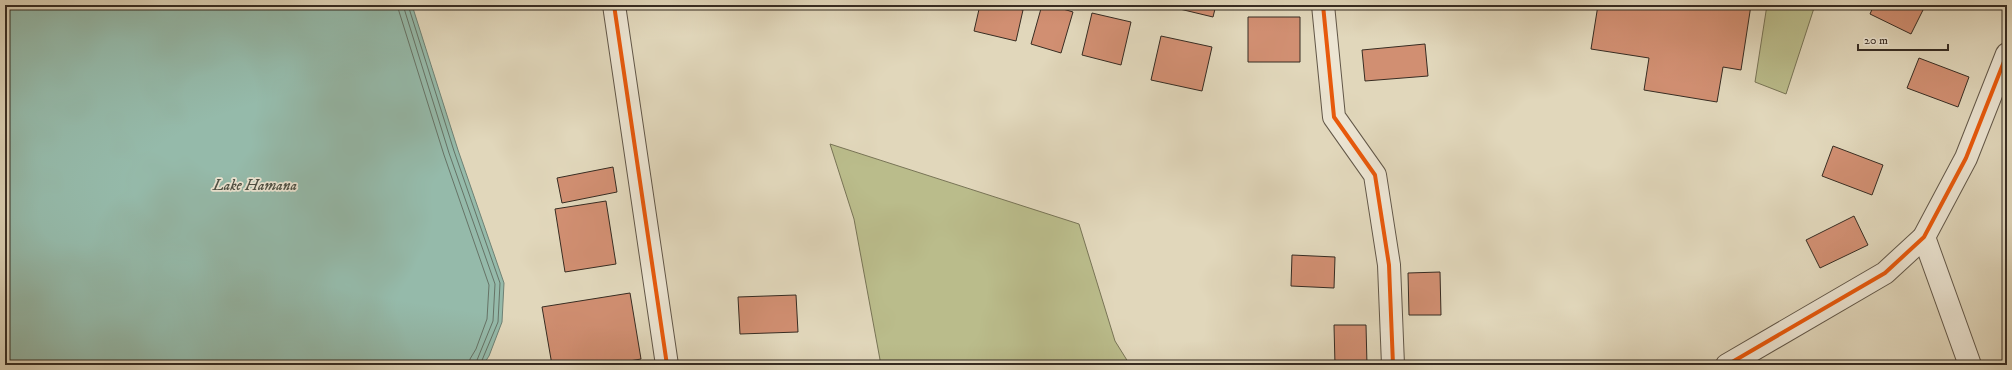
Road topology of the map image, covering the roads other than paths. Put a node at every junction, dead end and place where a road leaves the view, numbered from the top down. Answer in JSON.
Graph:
{"nodes":[{"id":1,"x":614,"y":5,"type":"edge"},
{"id":2,"x":1323,"y":5,"type":"edge"},
{"id":3,"x":2007,"y":54,"type":"edge"},
{"id":4,"x":1924,"y":237,"type":"junction"},
{"id":5,"x":667,"y":365,"type":"edge"},
{"id":6,"x":1393,"y":365,"type":"edge"},
{"id":7,"x":1727,"y":365,"type":"edge"},
{"id":8,"x":1970,"y":365,"type":"edge"}],
"edges":[{"from":1,"to":5,"type":"street"},
{"from":2,"to":6,"type":"street"},
{"from":3,"to":4,"type":"street"},
{"from":4,"to":7,"type":"street"},
{"from":4,"to":8,"type":"street"}]}
